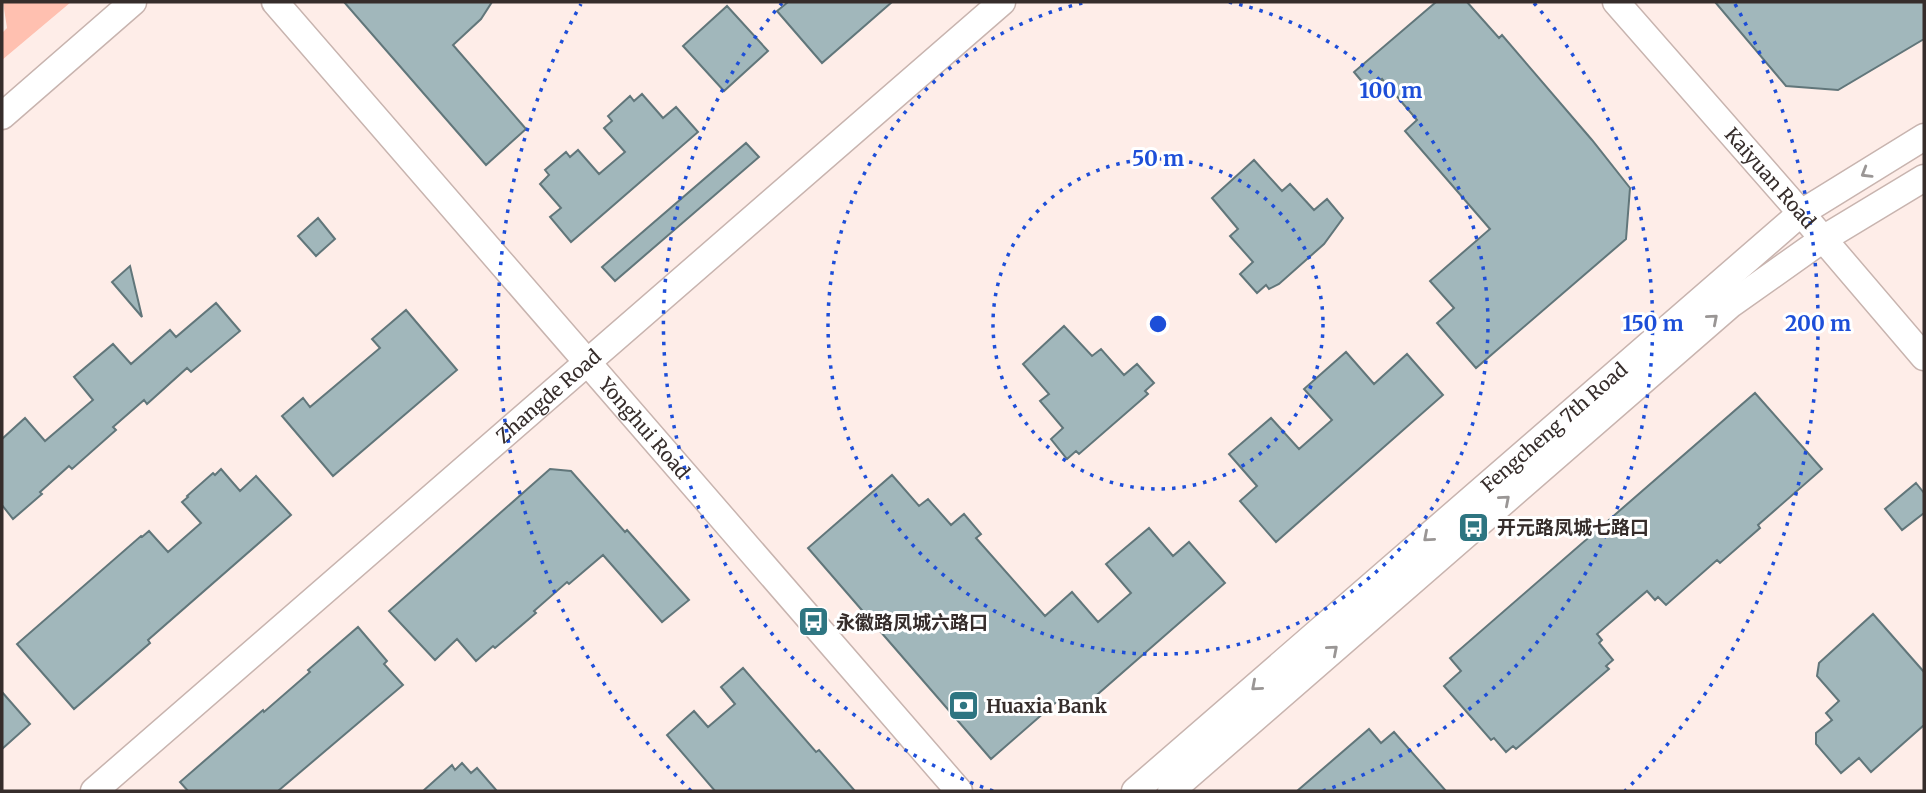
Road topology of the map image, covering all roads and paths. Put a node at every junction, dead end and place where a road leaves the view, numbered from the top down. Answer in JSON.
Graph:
{"nodes":[{"id":1,"x":133,"y":2,"type":"edge"},
{"id":2,"x":275,"y":2,"type":"edge"},
{"id":3,"x":1002,"y":2,"type":"edge"},
{"id":4,"x":1616,"y":2,"type":"edge"},
{"id":5,"x":2,"y":116,"type":"edge"},
{"id":6,"x":1924,"y":137,"type":"edge"},
{"id":7,"x":1924,"y":177,"type":"edge"},
{"id":8,"x":1801,"y":213,"type":"junction"},
{"id":9,"x":1823,"y":239,"type":"junction"},
{"id":10,"x":1924,"y":357,"type":"edge"},
{"id":11,"x":588,"y":362,"type":"junction"},
{"id":12,"x":94,"y":791,"type":"edge"},
{"id":13,"x":959,"y":791,"type":"edge"},
{"id":14,"x":1135,"y":791,"type":"edge"},
{"id":15,"x":1171,"y":791,"type":"edge"}],
"edges":[{"from":1,"to":5,"type":"street"},
{"from":2,"to":11,"type":"street","name":"Yonghui Road"},
{"from":3,"to":11,"type":"street","name":"Zhangde Road"},
{"from":4,"to":8,"type":"street","name":"Kaiyuan Road"},
{"from":6,"to":8,"type":"street","name":"Fengcheng 7th Road","one_way":true},
{"from":7,"to":9,"type":"street","name":"Fengcheng 7th Road"},
{"from":8,"to":9,"type":"street","name":"Kaiyuan Road"},
{"from":8,"to":14,"type":"street","name":"Fengcheng 7th Road","one_way":true},
{"from":9,"to":10,"type":"street","name":"Kaiyuan Road"},
{"from":15,"to":9,"type":"street","name":"Fengcheng 7th Road","one_way":true},
{"from":11,"to":12,"type":"street","name":"Zhangde Road"},
{"from":11,"to":13,"type":"street","name":"Yonghui Road"}]}
